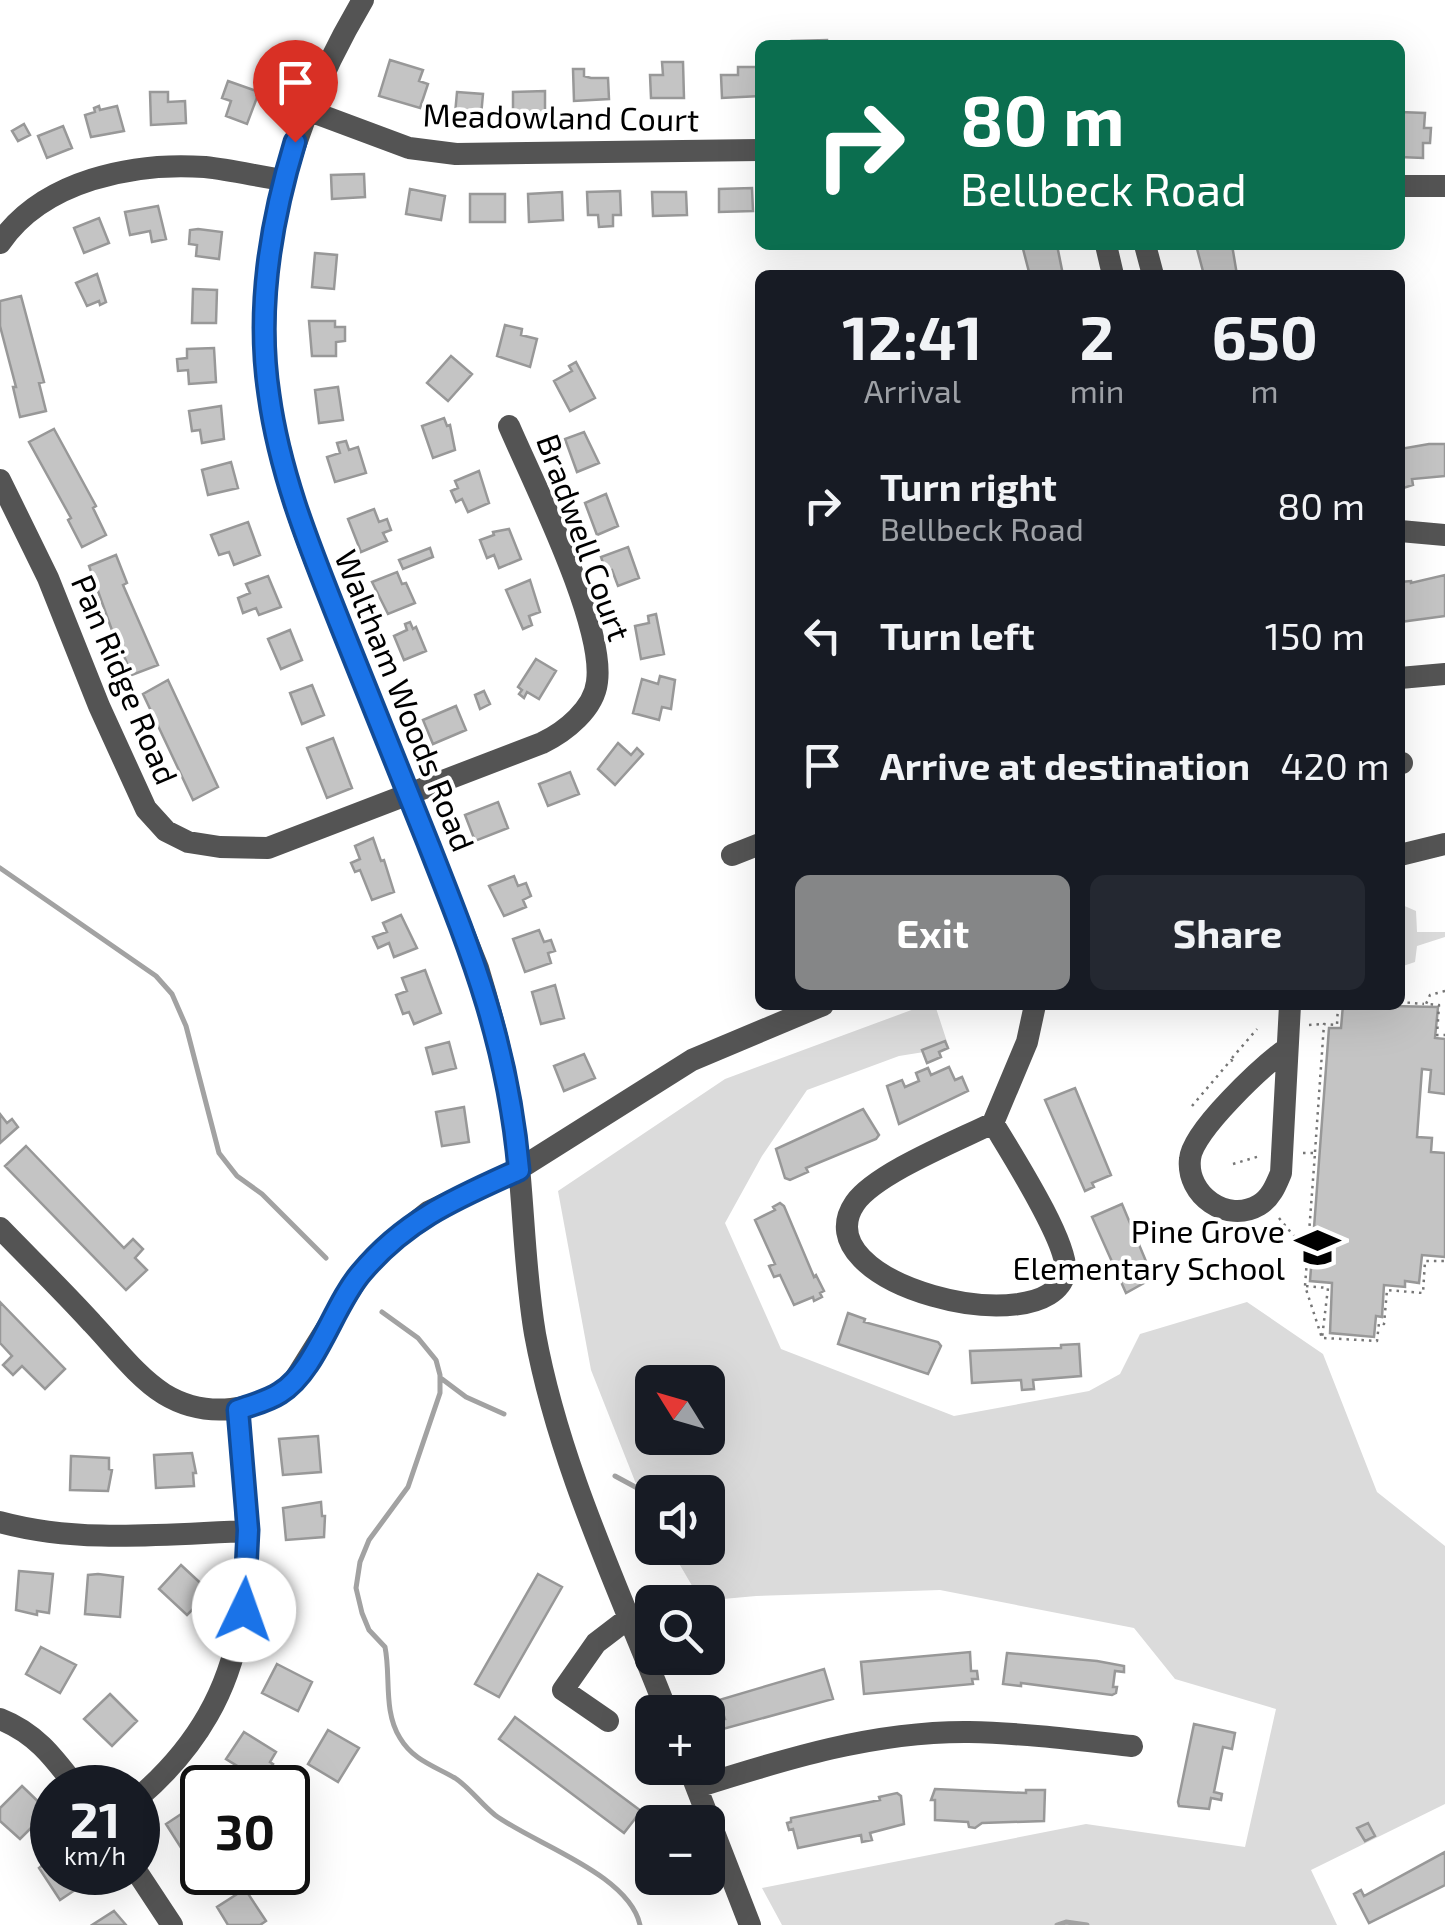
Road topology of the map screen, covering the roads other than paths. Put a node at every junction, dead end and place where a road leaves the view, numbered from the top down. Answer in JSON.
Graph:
{"nodes":[{"id":1,"x":363,"y":0,"type":"edge"},
{"id":2,"x":307,"y":110,"type":"junction"},
{"id":3,"x":755,"y":150,"type":"edge"},
{"id":4,"x":283,"y":180,"type":"junction"},
{"id":5,"x":1405,"y":186,"type":"edge"},
{"id":6,"x":1445,"y":186,"type":"edge"},
{"id":7,"x":3,"y":239,"type":"edge"},
{"id":8,"x":510,"y":426,"type":"dead end"},
{"id":9,"x":0,"y":480,"type":"edge"},
{"id":10,"x":1405,"y":531,"type":"edge"},
{"id":11,"x":1445,"y":535,"type":"edge"},
{"id":12,"x":1445,"y":674,"type":"edge"},
{"id":13,"x":1405,"y":678,"type":"edge"},
{"id":14,"x":409,"y":796,"type":"junction"},
{"id":15,"x":1445,"y":844,"type":"edge"},
{"id":16,"x":755,"y":846,"type":"edge"},
{"id":17,"x":732,"y":854,"type":"dead end"},
{"id":18,"x":1405,"y":854,"type":"edge"},
{"id":19,"x":811,"y":1010,"type":"edge"},
{"id":20,"x":1034,"y":1010,"type":"edge"},
{"id":21,"x":1296,"y":1015,"type":"edge"},
{"id":22,"x":1286,"y":1049,"type":"junction"},
{"id":23,"x":993,"y":1123,"type":"junction"},
{"id":24,"x":519,"y":1170,"type":"junction"},
{"id":25,"x":0,"y":1228,"type":"edge"},
{"id":26,"x":238,"y":1410,"type":"junction"},
{"id":27,"x":0,"y":1522,"type":"edge"},
{"id":28,"x":248,"y":1530,"type":"junction"},
{"id":29,"x":630,"y":1617,"type":"junction"},
{"id":30,"x":660,"y":1695,"type":"edge"},
{"id":31,"x":0,"y":1719,"type":"edge"},
{"id":32,"x":608,"y":1721,"type":"dead end"},
{"id":33,"x":1132,"y":1746,"type":"dead end"},
{"id":34,"x":59,"y":1765,"type":"edge"},
{"id":35,"x":725,"y":1771,"type":"edge"},
{"id":36,"x":160,"y":1779,"type":"edge"},
{"id":37,"x":696,"y":1785,"type":"edge"},
{"id":38,"x":152,"y":1895,"type":"edge"},
{"id":39,"x":172,"y":1925,"type":"edge"},
{"id":40,"x":750,"y":1925,"type":"edge"}],
"edges":[{"from":1,"to":2,"type":"street","name":"Waltham Woods Road"},
{"from":2,"to":3,"type":"street","name":"Meadowland Court"},
{"from":2,"to":4,"type":"street","name":"Waltham Woods Road"},
{"from":4,"to":7,"type":"street"},
{"from":4,"to":14,"type":"street","name":"Waltham Woods Road"},
{"from":5,"to":6,"type":"street"},
{"from":8,"to":14,"type":"street","name":"Bradwell Court"},
{"from":9,"to":14,"type":"street","name":"Pan Ridge Road"},
{"from":10,"to":11,"type":"street"},
{"from":12,"to":13,"type":"street"},
{"from":14,"to":24,"type":"street","name":"Waltham Woods Road"},
{"from":15,"to":18,"type":"street"},
{"from":16,"to":17,"type":"street"},
{"from":19,"to":24,"type":"street"},
{"from":20,"to":23,"type":"street"},
{"from":21,"to":22,"type":"street"},
{"from":22,"to":22,"type":"street"},
{"from":23,"to":23,"type":"street"},
{"from":24,"to":26,"type":"street"},
{"from":24,"to":29,"type":"street","name":"Waltham Woods Road"},
{"from":25,"to":26,"type":"street"},
{"from":26,"to":28,"type":"street"},
{"from":27,"to":28,"type":"street"},
{"from":28,"to":36,"type":"street"},
{"from":29,"to":30,"type":"street","name":"Waltham Woods Road"},
{"from":29,"to":32,"type":"street"},
{"from":31,"to":34,"type":"street"},
{"from":33,"to":35,"type":"street"},
{"from":37,"to":40,"type":"street"},
{"from":38,"to":39,"type":"street"}]}
